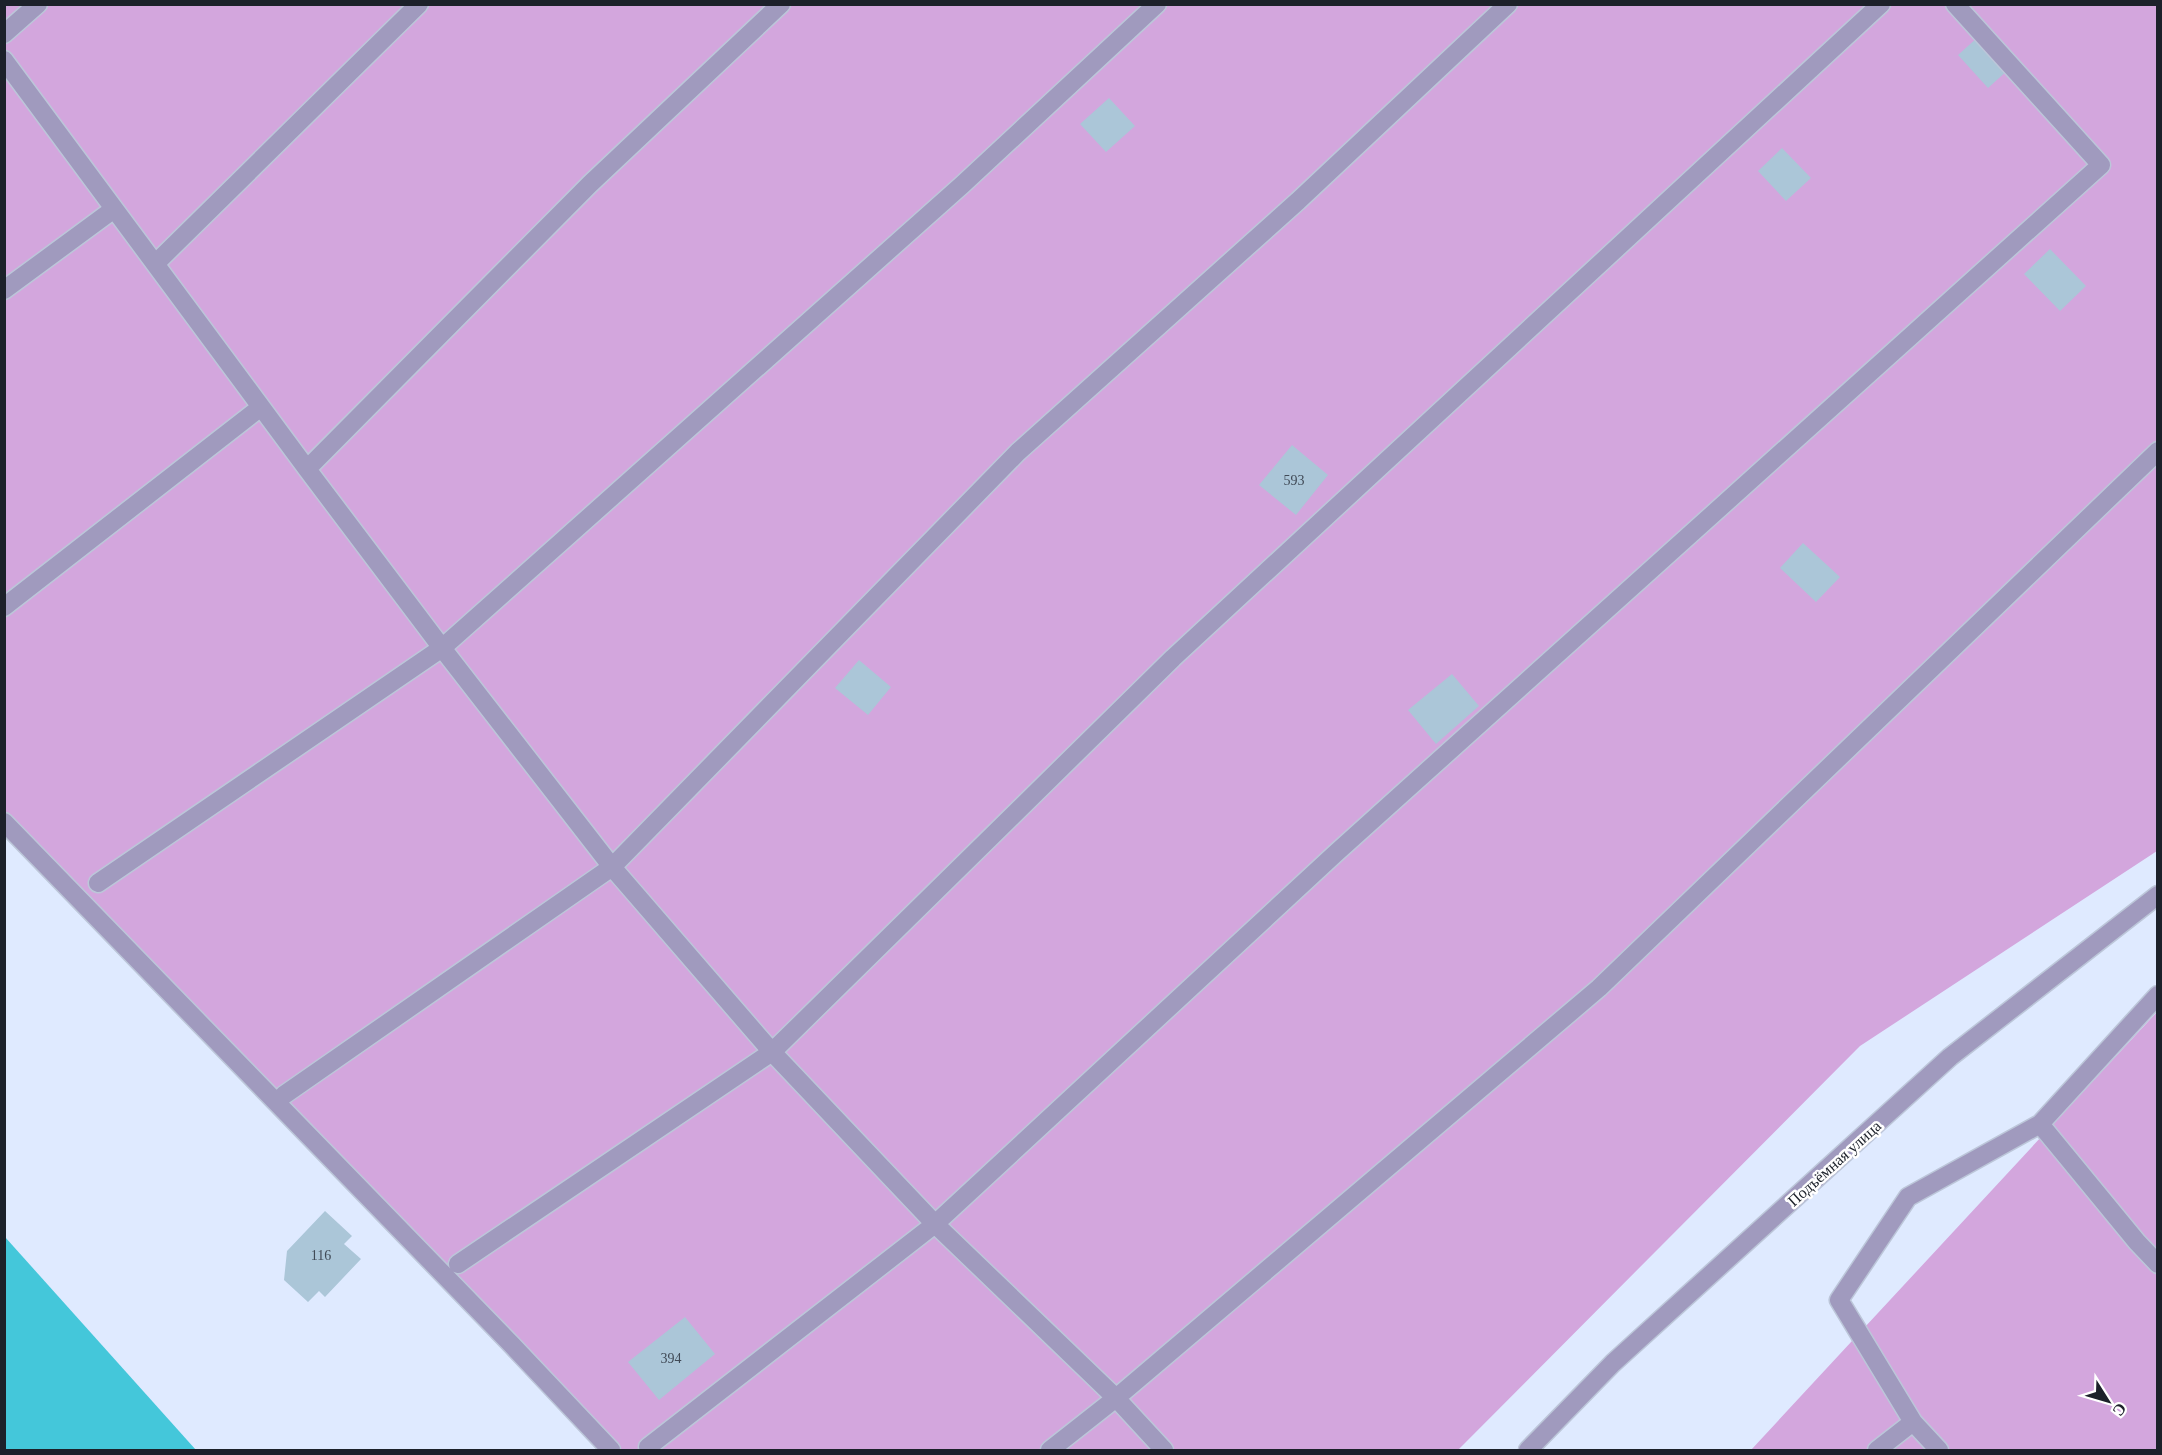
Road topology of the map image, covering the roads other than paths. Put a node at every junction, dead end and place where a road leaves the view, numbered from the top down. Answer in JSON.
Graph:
{"nodes":[{"id":1,"x":38,"y":4,"type":"edge"},
{"id":2,"x":420,"y":4,"type":"edge"},
{"id":3,"x":781,"y":4,"type":"edge"},
{"id":4,"x":1157,"y":4,"type":"edge"},
{"id":5,"x":1508,"y":4,"type":"edge"},
{"id":6,"x":1881,"y":4,"type":"edge"},
{"id":7,"x":1955,"y":4,"type":"edge"},
{"id":8,"x":4,"y":34,"type":"edge"},
{"id":9,"x":4,"y":60,"type":"edge"},
{"id":10,"x":114,"y":209,"type":"junction"},
{"id":11,"x":156,"y":264,"type":"junction"},
{"id":12,"x":4,"y":290,"type":"edge"},
{"id":13,"x":261,"y":406,"type":"junction"},
{"id":14,"x":2157,"y":451,"type":"edge"},
{"id":15,"x":307,"y":470,"type":"junction"},
{"id":16,"x":4,"y":607,"type":"edge"},
{"id":17,"x":442,"y":648,"type":"junction"},
{"id":18,"x":4,"y":822,"type":"edge"},
{"id":19,"x":612,"y":867,"type":"junction"},
{"id":20,"x":98,"y":883,"type":"dead end"},
{"id":21,"x":2157,"y":895,"type":"edge"},
{"id":22,"x":2157,"y":995,"type":"edge"},
{"id":23,"x":772,"y":1052,"type":"junction"},
{"id":24,"x":284,"y":1095,"type":"dead end"},
{"id":25,"x":2040,"y":1125,"type":"junction"},
{"id":26,"x":936,"y":1224,"type":"junction"},
{"id":27,"x":458,"y":1264,"type":"dead end"},
{"id":28,"x":2157,"y":1264,"type":"edge"},
{"id":29,"x":1116,"y":1398,"type":"junction"},
{"id":30,"x":1913,"y":1422,"type":"junction"},
{"id":31,"x":648,"y":1448,"type":"dead end"},
{"id":32,"x":610,"y":1450,"type":"edge"},
{"id":33,"x":1050,"y":1450,"type":"edge"},
{"id":34,"x":1164,"y":1450,"type":"edge"},
{"id":35,"x":1527,"y":1450,"type":"edge"},
{"id":36,"x":1877,"y":1450,"type":"edge"},
{"id":37,"x":1939,"y":1450,"type":"edge"}],
"edges":[{"from":1,"to":8,"type":"street"},
{"from":2,"to":11,"type":"street"},
{"from":3,"to":15,"type":"street"},
{"from":4,"to":17,"type":"street"},
{"from":5,"to":19,"type":"street"},
{"from":6,"to":23,"type":"street"},
{"from":7,"to":26,"type":"street"},
{"from":9,"to":10,"type":"street"},
{"from":10,"to":11,"type":"street"},
{"from":10,"to":12,"type":"street"},
{"from":11,"to":13,"type":"street"},
{"from":13,"to":15,"type":"street"},
{"from":13,"to":16,"type":"street"},
{"from":14,"to":29,"type":"street"},
{"from":15,"to":17,"type":"street"},
{"from":17,"to":19,"type":"street"},
{"from":17,"to":20,"type":"street"},
{"from":18,"to":32,"type":"street"},
{"from":19,"to":23,"type":"street"},
{"from":19,"to":24,"type":"street"},
{"from":21,"to":35,"type":"street","name":"Подъёмная улица"},
{"from":22,"to":25,"type":"street"},
{"from":23,"to":26,"type":"street"},
{"from":23,"to":27,"type":"street"},
{"from":25,"to":28,"type":"street"},
{"from":25,"to":30,"type":"street"},
{"from":26,"to":29,"type":"street"},
{"from":26,"to":31,"type":"street"},
{"from":29,"to":33,"type":"street"},
{"from":29,"to":34,"type":"street"},
{"from":30,"to":36,"type":"street"},
{"from":30,"to":37,"type":"street"}]}
